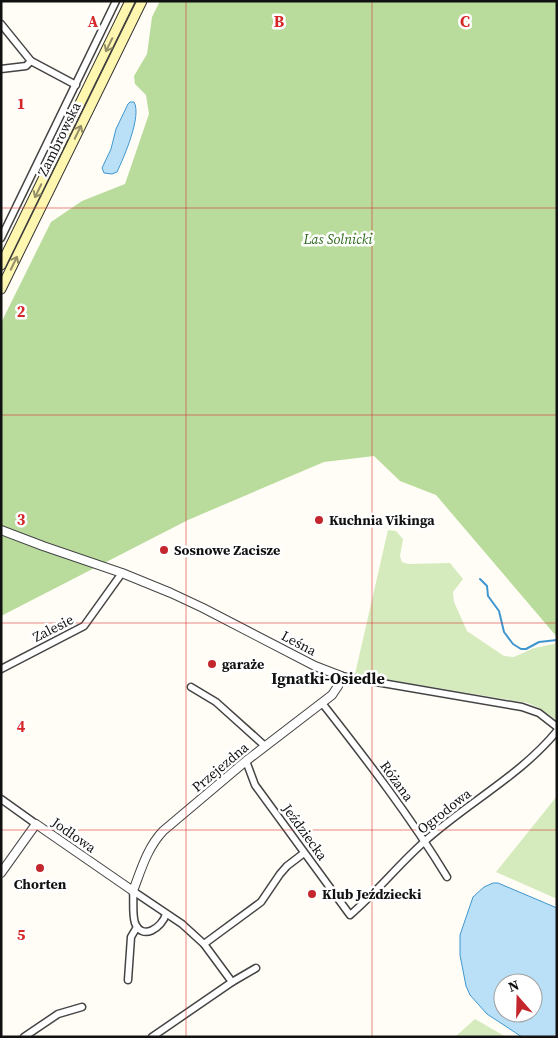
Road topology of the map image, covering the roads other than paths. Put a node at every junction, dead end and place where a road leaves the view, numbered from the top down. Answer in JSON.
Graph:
{"nodes":[{"id":1,"x":116,"y":1,"type":"edge"},
{"id":2,"x":130,"y":1,"type":"edge"},
{"id":3,"x":142,"y":1,"type":"edge"},
{"id":4,"x":1,"y":24,"type":"edge"},
{"id":5,"x":31,"y":61,"type":"junction"},
{"id":6,"x":1,"y":69,"type":"edge"},
{"id":7,"x":76,"y":85,"type":"junction"},
{"id":8,"x":1,"y":238,"type":"edge"},
{"id":9,"x":1,"y":265,"type":"edge"},
{"id":10,"x":1,"y":290,"type":"edge"},
{"id":11,"x":1,"y":530,"type":"edge"},
{"id":12,"x":122,"y":573,"type":"junction"},
{"id":13,"x":1,"y":669,"type":"edge"},
{"id":14,"x":342,"y":676,"type":"junction"},
{"id":15,"x":191,"y":687,"type":"dead end"},
{"id":16,"x":322,"y":702,"type":"junction"},
{"id":17,"x":557,"y":727,"type":"edge"},
{"id":18,"x":557,"y":731,"type":"edge"},
{"id":19,"x":265,"y":746,"type":"junction"},
{"id":20,"x":246,"y":761,"type":"junction"},
{"id":21,"x":1,"y":799,"type":"edge"},
{"id":22,"x":36,"y":824,"type":"junction"},
{"id":23,"x":425,"y":841,"type":"junction"},
{"id":24,"x":304,"y":853,"type":"junction"},
{"id":25,"x":1,"y":873,"type":"edge"},
{"id":26,"x":447,"y":877,"type":"dead end"},
{"id":27,"x":133,"y":891,"type":"junction"},
{"id":28,"x":166,"y":914,"type":"junction"},
{"id":29,"x":350,"y":915,"type":"joint"},
{"id":30,"x":138,"y":926,"type":"junction"},
{"id":31,"x":204,"y":944,"type":"junction"},
{"id":32,"x":256,"y":968,"type":"dead end"},
{"id":33,"x":128,"y":980,"type":"dead end"},
{"id":34,"x":232,"y":982,"type":"junction"},
{"id":35,"x":82,"y":1007,"type":"dead end"},
{"id":36,"x":24,"y":1037,"type":"edge"},
{"id":37,"x":152,"y":1037,"type":"edge"}],
"edges":[{"from":1,"to":7,"type":"street","name":"Zambrowska"},
{"from":2,"to":9,"type":"main road","name":"Zambrowska","one_way":true},
{"from":10,"to":3,"type":"main road","name":"Zambrowska","one_way":true},
{"from":4,"to":5,"type":"street"},
{"from":5,"to":6,"type":"street"},
{"from":5,"to":7,"type":"street"},
{"from":7,"to":8,"type":"street","name":"Zambrowska"},
{"from":11,"to":12,"type":"street","name":"Leśna"},
{"from":12,"to":13,"type":"street","name":"Zalesie"},
{"from":12,"to":14,"type":"street","name":"Leśna"},
{"from":14,"to":16,"type":"street","name":"Przejezdna"},
{"from":14,"to":17,"type":"street","name":"Leśna"},
{"from":15,"to":19,"type":"street"},
{"from":16,"to":19,"type":"street","name":"Przejezdna"},
{"from":16,"to":23,"type":"street","name":"Różana"},
{"from":18,"to":23,"type":"street","name":"Ogrodowa"},
{"from":19,"to":20,"type":"street","name":"Przejezdna"},
{"from":20,"to":24,"type":"street","name":"Jeździecka"},
{"from":20,"to":27,"type":"street","name":"Przejezdna"},
{"from":21,"to":22,"type":"street","name":"Jodłowa"},
{"from":22,"to":25,"type":"street"},
{"from":22,"to":27,"type":"street","name":"Jodłowa"},
{"from":23,"to":26,"type":"street","name":"Różana"},
{"from":23,"to":29,"type":"street","name":"Ogrodowa"},
{"from":24,"to":29,"type":"street","name":"Jeździecka"},
{"from":24,"to":31,"type":"street"},
{"from":27,"to":28,"type":"street","name":"Jodłowa"},
{"from":27,"to":30,"type":"street"},
{"from":28,"to":30,"type":"street"},
{"from":28,"to":31,"type":"street","name":"Jodłowa"},
{"from":30,"to":33,"type":"street"},
{"from":31,"to":34,"type":"street"},
{"from":32,"to":34,"type":"street"},
{"from":34,"to":37,"type":"street"},
{"from":35,"to":36,"type":"street"}]}
